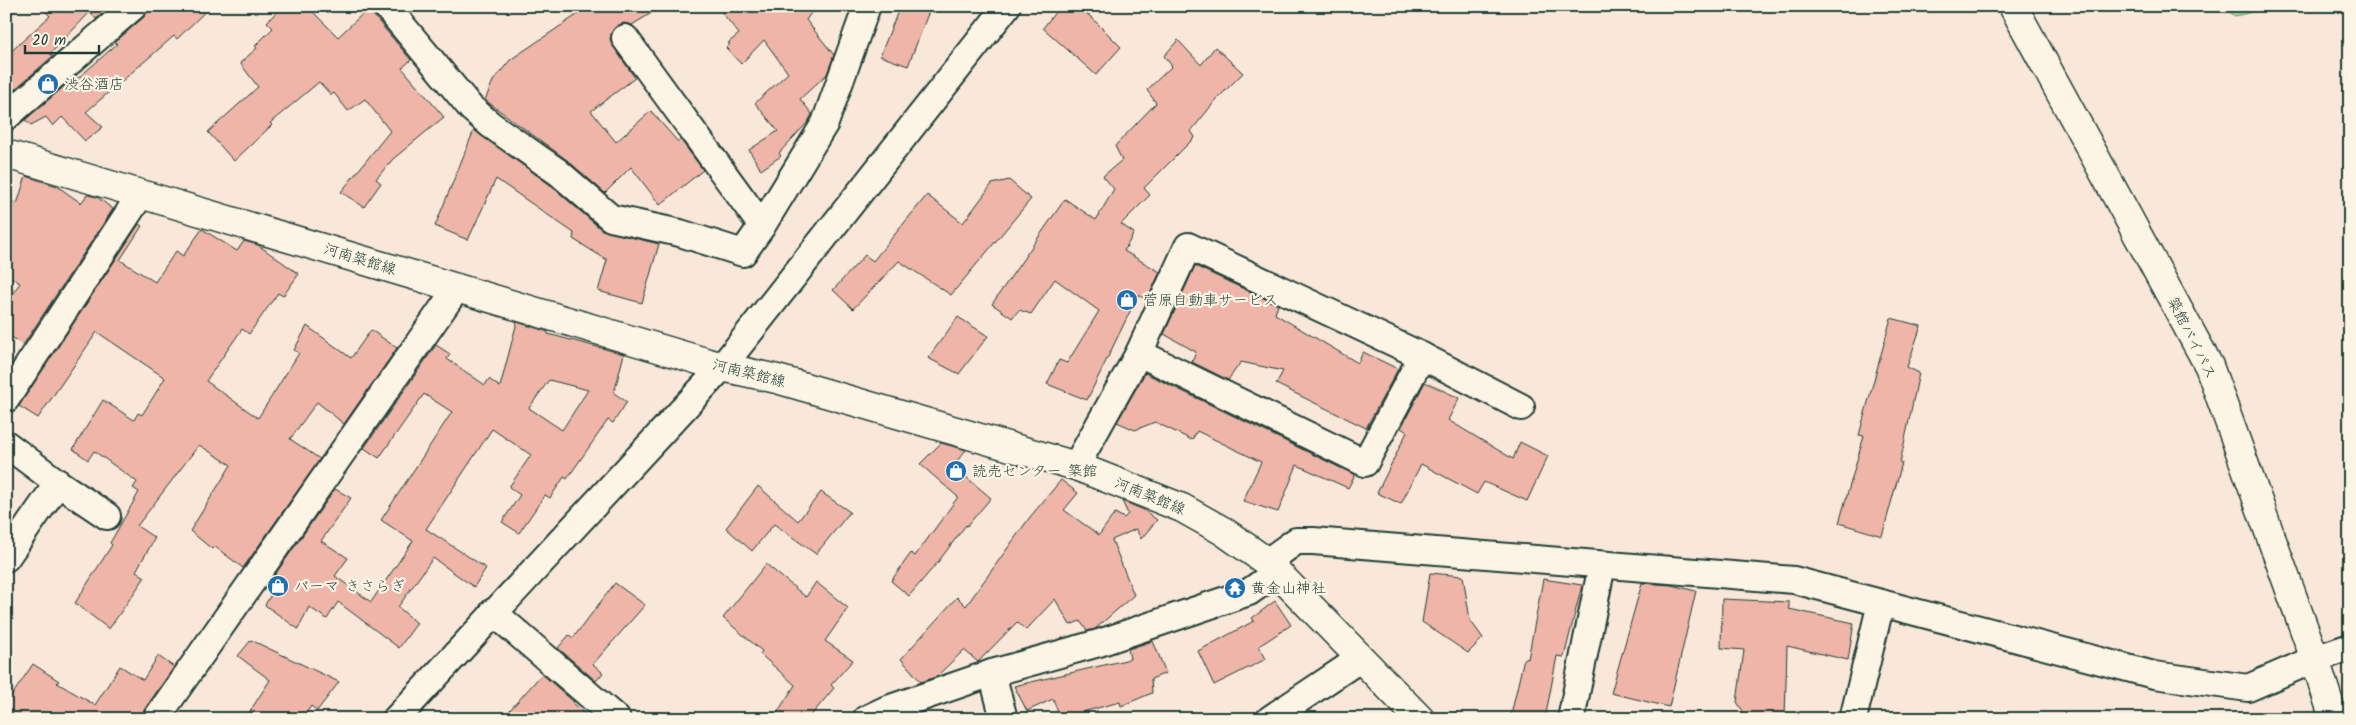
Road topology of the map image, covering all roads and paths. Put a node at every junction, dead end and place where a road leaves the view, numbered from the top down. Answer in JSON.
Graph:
{"nodes":[{"id":1,"x":134,"y":6,"type":"edge"},
{"id":2,"x":386,"y":6,"type":"edge"},
{"id":3,"x":1007,"y":6,"type":"edge"},
{"id":4,"x":2013,"y":6,"type":"edge"},
{"id":5,"x":860,"y":9,"type":"edge"},
{"id":6,"x":626,"y":38,"type":"dead end"},
{"id":7,"x":6,"y":117,"type":"edge"},
{"id":8,"x":6,"y":154,"type":"edge"},
{"id":9,"x":141,"y":194,"type":"junction"},
{"id":10,"x":762,"y":226,"type":"junction"},
{"id":11,"x":457,"y":288,"type":"junction"},
{"id":12,"x":1139,"y":352,"type":"junction"},
{"id":13,"x":1422,"y":356,"type":"junction"},
{"id":14,"x":722,"y":366,"type":"junction"},
{"id":15,"x":6,"y":398,"type":"edge"},
{"id":16,"x":1521,"y":407,"type":"dead end"},
{"id":17,"x":6,"y":444,"type":"edge"},
{"id":18,"x":1076,"y":466,"type":"junction"},
{"id":19,"x":58,"y":483,"type":"junction"},
{"id":20,"x":107,"y":516,"type":"dead end"},
{"id":21,"x":6,"y":558,"type":"edge"},
{"id":22,"x":1602,"y":565,"type":"junction"},
{"id":23,"x":1272,"y":567,"type":"junction"},
{"id":24,"x":1881,"y":603,"type":"junction"},
{"id":25,"x":494,"y":612,"type":"junction"},
{"id":26,"x":2350,"y":647,"type":"edge"},
{"id":27,"x":1361,"y":658,"type":"junction"},
{"id":28,"x":2315,"y":659,"type":"junction"},
{"id":29,"x":992,"y":673,"type":"junction"},
{"id":30,"x":156,"y":719,"type":"edge"},
{"id":31,"x":396,"y":719,"type":"edge"},
{"id":32,"x":617,"y":719,"type":"edge"},
{"id":33,"x":866,"y":719,"type":"edge"},
{"id":34,"x":1004,"y":719,"type":"edge"},
{"id":35,"x":1270,"y":719,"type":"edge"},
{"id":36,"x":1420,"y":719,"type":"edge"},
{"id":37,"x":1571,"y":719,"type":"edge"},
{"id":38,"x":1853,"y":719,"type":"edge"},
{"id":39,"x":2334,"y":719,"type":"edge"}],
"edges":[{"from":1,"to":7,"type":"street"},
{"from":2,"to":10,"type":"street"},
{"from":3,"to":14,"type":"street"},
{"from":4,"to":28,"type":"main road","name":"築館バイパス"},
{"from":5,"to":10,"type":"street"},
{"from":6,"to":10,"type":"street"},
{"from":8,"to":9,"type":"main road","name":"河南築館線"},
{"from":9,"to":11,"type":"main road","name":"河南築館線"},
{"from":9,"to":15,"type":"street"},
{"from":11,"to":14,"type":"main road","name":"河南築館線"},
{"from":11,"to":30,"type":"street"},
{"from":12,"to":13,"type":"street"},
{"from":12,"to":13,"type":"street"},
{"from":12,"to":18,"type":"street"},
{"from":13,"to":16,"type":"street"},
{"from":14,"to":18,"type":"main road","name":"河南築館線"},
{"from":14,"to":25,"type":"street"},
{"from":17,"to":19,"type":"street"},
{"from":18,"to":23,"type":"main road","name":"河南築館線"},
{"from":19,"to":20,"type":"street"},
{"from":19,"to":21,"type":"street"},
{"from":22,"to":23,"type":"street"},
{"from":22,"to":24,"type":"street"},
{"from":22,"to":37,"type":"street"},
{"from":23,"to":27,"type":"main road","name":"河南築館線"},
{"from":23,"to":29,"type":"street"},
{"from":24,"to":28,"type":"street"},
{"from":24,"to":38,"type":"street"},
{"from":25,"to":31,"type":"street"},
{"from":25,"to":32,"type":"street"},
{"from":26,"to":28,"type":"street"},
{"from":27,"to":35,"type":"street"},
{"from":27,"to":36,"type":"main road","name":"河南築館線"},
{"from":28,"to":39,"type":"main road","name":"築館バイパス"},
{"from":29,"to":33,"type":"street"},
{"from":29,"to":34,"type":"street"}]}
